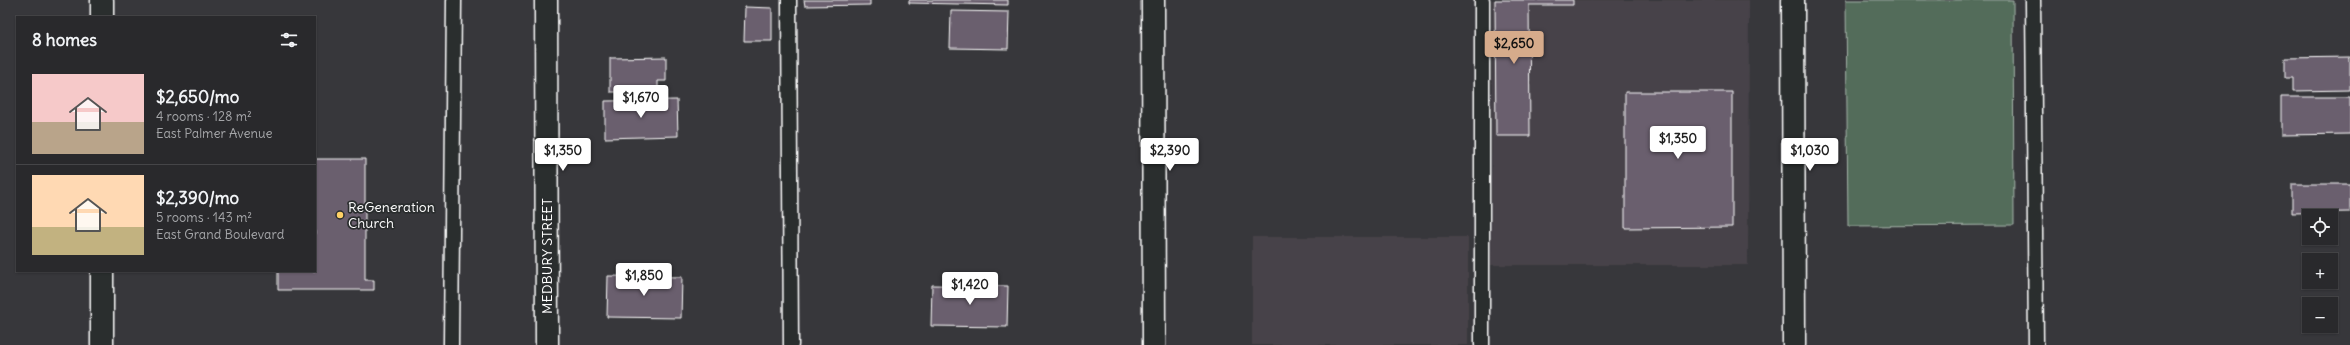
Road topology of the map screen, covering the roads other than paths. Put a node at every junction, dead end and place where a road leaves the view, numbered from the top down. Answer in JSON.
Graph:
{"nodes":[{"id":1,"x":102,"y":0,"type":"edge"},
{"id":2,"x":454,"y":0,"type":"edge"},
{"id":3,"x":546,"y":0,"type":"edge"},
{"id":4,"x":789,"y":0,"type":"edge"},
{"id":5,"x":1153,"y":0,"type":"edge"},
{"id":6,"x":1482,"y":0,"type":"edge"},
{"id":7,"x":1793,"y":0,"type":"edge"},
{"id":8,"x":2033,"y":0,"type":"edge"},
{"id":9,"x":102,"y":16,"type":"edge"},
{"id":10,"x":102,"y":272,"type":"edge"},
{"id":11,"x":102,"y":345,"type":"edge"},
{"id":12,"x":451,"y":345,"type":"edge"},
{"id":13,"x":547,"y":345,"type":"edge"},
{"id":14,"x":791,"y":345,"type":"edge"},
{"id":15,"x":1154,"y":345,"type":"edge"},
{"id":16,"x":1482,"y":345,"type":"edge"},
{"id":17,"x":1794,"y":345,"type":"edge"},
{"id":18,"x":2036,"y":345,"type":"edge"}],
"edges":[{"from":1,"to":9,"type":"street"},
{"from":2,"to":12,"type":"lane"},
{"from":3,"to":13,"type":"street","name":"MEDBURY STREET"},
{"from":4,"to":14,"type":"lane"},
{"from":5,"to":15,"type":"street"},
{"from":6,"to":16,"type":"lane"},
{"from":7,"to":17,"type":"street"},
{"from":8,"to":18,"type":"lane"},
{"from":10,"to":11,"type":"street"}]}
